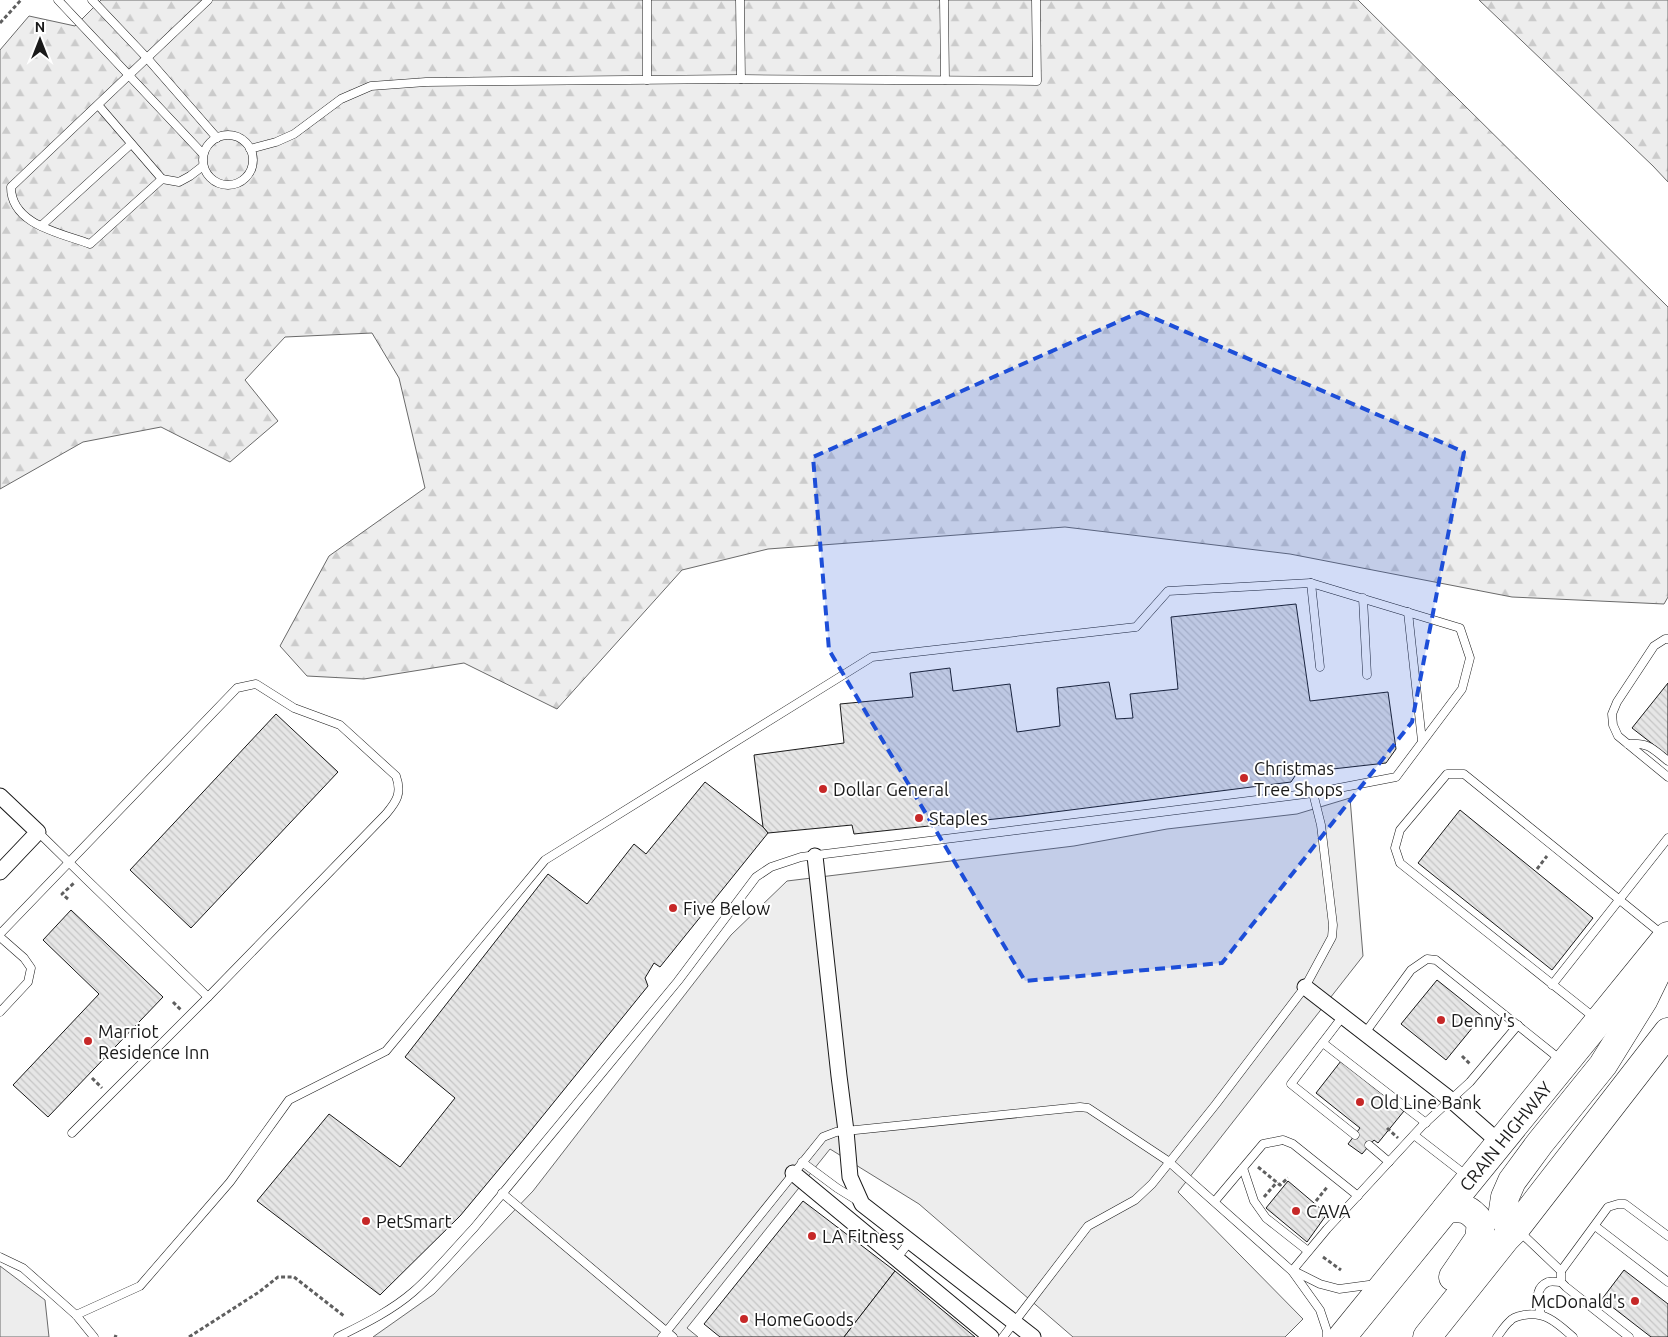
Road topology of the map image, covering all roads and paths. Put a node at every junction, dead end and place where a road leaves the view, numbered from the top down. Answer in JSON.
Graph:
{"nodes":[{"id":1,"x":21,"y":0,"type":"edge"},
{"id":2,"x":58,"y":0,"type":"edge"},
{"id":3,"x":92,"y":0,"type":"edge"},
{"id":4,"x":208,"y":0,"type":"edge"},
{"id":5,"x":647,"y":0,"type":"edge"},
{"id":6,"x":740,"y":0,"type":"edge"},
{"id":7,"x":944,"y":0,"type":"edge"},
{"id":8,"x":1036,"y":0,"type":"edge"},
{"id":9,"x":0,"y":23,"type":"edge"},
{"id":10,"x":147,"y":58,"type":"junction"},
{"id":11,"x":129,"y":75,"type":"junction"},
{"id":12,"x":741,"y":79,"type":"junction"},
{"id":13,"x":647,"y":80,"type":"junction"},
{"id":14,"x":945,"y":80,"type":"junction"},
{"id":15,"x":99,"y":106,"type":"junction"},
{"id":16,"x":217,"y":138,"type":"junction"},
{"id":17,"x":131,"y":144,"type":"junction"},
{"id":18,"x":250,"y":149,"type":"junction"},
{"id":19,"x":203,"y":154,"type":"junction"},
{"id":20,"x":203,"y":166,"type":"junction"},
{"id":21,"x":162,"y":179,"type":"junction"},
{"id":22,"x":41,"y":226,"type":"junction"},
{"id":23,"x":1311,"y":583,"type":"junction"},
{"id":24,"x":1363,"y":598,"type":"junction"},
{"id":25,"x":1408,"y":612,"type":"junction"},
{"id":26,"x":1668,"y":639,"type":"edge"},
{"id":27,"x":1320,"y":667,"type":"dead end"},
{"id":28,"x":1367,"y":675,"type":"dead end"},
{"id":29,"x":1422,"y":741,"type":"junction"},
{"id":30,"x":1628,"y":744,"type":"junction"},
{"id":31,"x":1668,"y":761,"type":"edge"},
{"id":32,"x":1668,"y":777,"type":"edge"},
{"id":33,"x":1313,"y":793,"type":"junction"},
{"id":34,"x":0,"y":796,"type":"edge"},
{"id":35,"x":38,"y":832,"type":"junction"},
{"id":36,"x":1668,"y":838,"type":"edge"},
{"id":37,"x":1554,"y":847,"type":"junction"},
{"id":38,"x":815,"y":856,"type":"junction"},
{"id":39,"x":70,"y":863,"type":"junction"},
{"id":40,"x":1537,"y":869,"type":"dead end"},
{"id":41,"x":0,"y":872,"type":"edge"},
{"id":42,"x":74,"y":883,"type":"dead end"},
{"id":43,"x":68,"y":899,"type":"dead end"},
{"id":44,"x":1618,"y":900,"type":"junction"},
{"id":45,"x":0,"y":935,"type":"edge"},
{"id":46,"x":1664,"y":941,"type":"edge"},
{"id":47,"x":1552,"y":985,"type":"junction"},
{"id":48,"x":1305,"y":987,"type":"junction"},
{"id":49,"x":208,"y":997,"type":"junction"},
{"id":50,"x":0,"y":1012,"type":"edge"},
{"id":51,"x":1343,"y":1016,"type":"junction"},
{"id":52,"x":1599,"y":1021,"type":"junction"},
{"id":53,"x":1518,"y":1025,"type":"junction"},
{"id":54,"x":1365,"y":1033,"type":"junction"},
{"id":55,"x":1323,"y":1043,"type":"junction"},
{"id":56,"x":1663,"y":1047,"type":"edge"},
{"id":57,"x":1565,"y":1063,"type":"junction"},
{"id":58,"x":1451,"y":1100,"type":"junction"},
{"id":59,"x":1426,"y":1122,"type":"junction"},
{"id":60,"x":846,"y":1131,"type":"junction"},
{"id":61,"x":72,"y":1133,"type":"dead end"},
{"id":62,"x":1355,"y":1134,"type":"dead end"},
{"id":63,"x":1414,"y":1135,"type":"junction"},
{"id":64,"x":1500,"y":1143,"type":"junction"},
{"id":65,"x":1369,"y":1145,"type":"dead end"},
{"id":66,"x":1250,"y":1160,"type":"junction"},
{"id":67,"x":1168,"y":1161,"type":"junction"},
{"id":68,"x":1389,"y":1162,"type":"junction"},
{"id":69,"x":798,"y":1167,"type":"junction"},
{"id":70,"x":1243,"y":1168,"type":"junction"},
{"id":71,"x":1335,"y":1177,"type":"junction"},
{"id":72,"x":1288,"y":1178,"type":"dead end"},
{"id":73,"x":1470,"y":1179,"type":"junction"},
{"id":74,"x":1277,"y":1182,"type":"junction"},
{"id":75,"x":502,"y":1193,"type":"junction"},
{"id":76,"x":1358,"y":1196,"type":"junction"},
{"id":77,"x":1316,"y":1201,"type":"dead end"},
{"id":78,"x":1216,"y":1202,"type":"junction"},
{"id":79,"x":862,"y":1204,"type":"junction"},
{"id":80,"x":1257,"y":1205,"type":"junction"},
{"id":81,"x":1446,"y":1209,"type":"junction"},
{"id":82,"x":1595,"y":1226,"type":"junction"},
{"id":83,"x":1516,"y":1228,"type":"junction"},
{"id":84,"x":1668,"y":1236,"type":"edge"},
{"id":85,"x":910,"y":1241,"type":"junction"},
{"id":86,"x":1308,"y":1251,"type":"junction"},
{"id":87,"x":0,"y":1257,"type":"edge"},
{"id":88,"x":1323,"y":1257,"type":"dead end"},
{"id":89,"x":897,"y":1258,"type":"junction"},
{"id":90,"x":1341,"y":1270,"type":"dead end"},
{"id":91,"x":1292,"y":1271,"type":"junction"},
{"id":92,"x":1561,"y":1271,"type":"junction"},
{"id":93,"x":1561,"y":1282,"type":"junction"},
{"id":94,"x":1668,"y":1282,"type":"edge"},
{"id":95,"x":1386,"y":1283,"type":"junction"},
{"id":96,"x":1541,"y":1314,"type":"junction"},
{"id":97,"x":76,"y":1316,"type":"junction"},
{"id":98,"x":344,"y":1316,"type":"dead end"},
{"id":99,"x":1014,"y":1322,"type":"junction"},
{"id":100,"x":664,"y":1334,"type":"edge"},
{"id":101,"x":1570,"y":1336,"type":"edge"},
{"id":102,"x":94,"y":1337,"type":"edge"},
{"id":103,"x":189,"y":1337,"type":"edge"},
{"id":104,"x":338,"y":1337,"type":"edge"},
{"id":105,"x":674,"y":1337,"type":"edge"},
{"id":106,"x":991,"y":1337,"type":"edge"},
{"id":107,"x":1003,"y":1337,"type":"edge"},
{"id":108,"x":1033,"y":1337,"type":"edge"},
{"id":109,"x":1327,"y":1337,"type":"edge"},
{"id":110,"x":1342,"y":1337,"type":"edge"},
{"id":111,"x":1410,"y":1337,"type":"edge"},
{"id":112,"x":1427,"y":1337,"type":"edge"},
{"id":113,"x":1497,"y":1337,"type":"edge"},
{"id":114,"x":1629,"y":1337,"type":"edge"}],
"edges":[{"from":1,"to":9,"type":"path"},
{"from":2,"to":11,"type":"lane"},
{"from":3,"to":10,"type":"lane"},
{"from":4,"to":10,"type":"lane"},
{"from":5,"to":13,"type":"lane"},
{"from":6,"to":12,"type":"lane"},
{"from":7,"to":14,"type":"lane"},
{"from":8,"to":14,"type":"lane"},
{"from":10,"to":11,"type":"lane"},
{"from":10,"to":16,"type":"lane"},
{"from":11,"to":15,"type":"lane"},
{"from":11,"to":19,"type":"lane"},
{"from":12,"to":13,"type":"lane"},
{"from":12,"to":14,"type":"lane"},
{"from":13,"to":18,"type":"lane"},
{"from":15,"to":17,"type":"lane"},
{"from":15,"to":22,"type":"lane"},
{"from":16,"to":18,"type":"lane"},
{"from":16,"to":19,"type":"lane"},
{"from":17,"to":21,"type":"lane"},
{"from":17,"to":22,"type":"lane"},
{"from":18,"to":20,"type":"lane"},
{"from":19,"to":20,"type":"lane"},
{"from":20,"to":21,"type":"lane"},
{"from":21,"to":22,"type":"lane"},
{"from":23,"to":24,"type":"lane"},
{"from":23,"to":27,"type":"lane"},
{"from":23,"to":97,"type":"lane"},
{"from":24,"to":25,"type":"lane"},
{"from":24,"to":28,"type":"lane"},
{"from":25,"to":29,"type":"lane"},
{"from":25,"to":29,"type":"lane"},
{"from":26,"to":30,"type":"lane"},
{"from":29,"to":33,"type":"lane"},
{"from":30,"to":31,"type":"lane"},
{"from":30,"to":32,"type":"lane"},
{"from":33,"to":38,"type":"lane"},
{"from":33,"to":48,"type":"lane"},
{"from":34,"to":35,"type":"street"},
{"from":35,"to":39,"type":"lane"},
{"from":35,"to":41,"type":"street"},
{"from":36,"to":44,"type":"lane"},
{"from":37,"to":40,"type":"path"},
{"from":37,"to":44,"type":"lane"},
{"from":37,"to":47,"type":"lane"},
{"from":38,"to":60,"type":"street"},
{"from":38,"to":75,"type":"lane"},
{"from":39,"to":45,"type":"lane"},
{"from":39,"to":49,"type":"lane"},
{"from":39,"to":49,"type":"lane"},
{"from":42,"to":43,"type":"path"},
{"from":44,"to":46,"type":"lane"},
{"from":44,"to":47,"type":"lane"},
{"from":45,"to":50,"type":"lane"},
{"from":46,"to":52,"type":"highway","name":"CRAIN HIGHWAY"},
{"from":46,"to":83,"type":"highway"},
{"from":47,"to":52,"type":"lane"},
{"from":48,"to":51,"type":"street"},
{"from":48,"to":67,"type":"lane"},
{"from":49,"to":61,"type":"lane"},
{"from":51,"to":54,"type":"street"},
{"from":51,"to":55,"type":"lane"},
{"from":52,"to":57,"type":"highway","name":"CRAIN HIGHWAY"},
{"from":53,"to":54,"type":"lane"},
{"from":53,"to":57,"type":"lane"},
{"from":53,"to":58,"type":"lane"},
{"from":54,"to":58,"type":"street"},
{"from":55,"to":59,"type":"lane"},
{"from":55,"to":62,"type":"lane"},
{"from":56,"to":83,"type":"highway"},
{"from":57,"to":64,"type":"highway","name":"CRAIN HIGHWAY"},
{"from":58,"to":59,"type":"lane"},
{"from":58,"to":64,"type":"street"},
{"from":59,"to":63,"type":"lane"},
{"from":60,"to":67,"type":"lane"},
{"from":60,"to":69,"type":"lane"},
{"from":60,"to":79,"type":"street"},
{"from":63,"to":68,"type":"lane"},
{"from":63,"to":73,"type":"lane"},
{"from":64,"to":73,"type":"highway","name":"CRAIN HIGHWAY"},
{"from":65,"to":68,"type":"lane"},
{"from":66,"to":70,"type":"lane"},
{"from":66,"to":71,"type":"lane"},
{"from":66,"to":74,"type":"path"},
{"from":67,"to":78,"type":"lane"},
{"from":67,"to":99,"type":"lane"},
{"from":68,"to":76,"type":"lane"},
{"from":69,"to":79,"type":"lane"},
{"from":69,"to":89,"type":"street"},
{"from":69,"to":100,"type":"lane"},
{"from":70,"to":78,"type":"lane"},
{"from":70,"to":80,"type":"lane"},
{"from":71,"to":76,"type":"lane"},
{"from":71,"to":77,"type":"path"},
{"from":72,"to":74,"type":"path"},
{"from":73,"to":81,"type":"highway","name":"CRAIN HIGHWAY"},
{"from":74,"to":80,"type":"path"},
{"from":75,"to":100,"type":"lane"},
{"from":75,"to":104,"type":"lane"},
{"from":76,"to":86,"type":"lane"},
{"from":78,"to":91,"type":"lane"},
{"from":79,"to":85,"type":"street"},
{"from":80,"to":86,"type":"lane"},
{"from":81,"to":95,"type":"highway","name":"CRAIN HIGHWAY"},
{"from":81,"to":111,"type":"highway"},
{"from":82,"to":84,"type":"lane"},
{"from":82,"to":92,"type":"lane"},
{"from":82,"to":94,"type":"lane"},
{"from":83,"to":92,"type":"lane"},
{"from":83,"to":112,"type":"highway"},
{"from":85,"to":89,"type":"lane"},
{"from":85,"to":99,"type":"street"},
{"from":86,"to":91,"type":"lane"},
{"from":87,"to":97,"type":"lane"},
{"from":88,"to":90,"type":"path"},
{"from":89,"to":106,"type":"street"},
{"from":91,"to":95,"type":"lane"},
{"from":91,"to":109,"type":"lane"},
{"from":92,"to":93,"type":"lane"},
{"from":93,"to":96,"type":"lane"},
{"from":93,"to":114,"type":"lane"},
{"from":95,"to":110,"type":"highway","name":"CRAIN HIGHWAY"},
{"from":96,"to":101,"type":"lane"},
{"from":96,"to":113,"type":"lane"},
{"from":97,"to":102,"type":"lane"},
{"from":98,"to":103,"type":"path"},
{"from":99,"to":107,"type":"lane"},
{"from":99,"to":108,"type":"street"},
{"from":100,"to":105,"type":"lane"}]}
